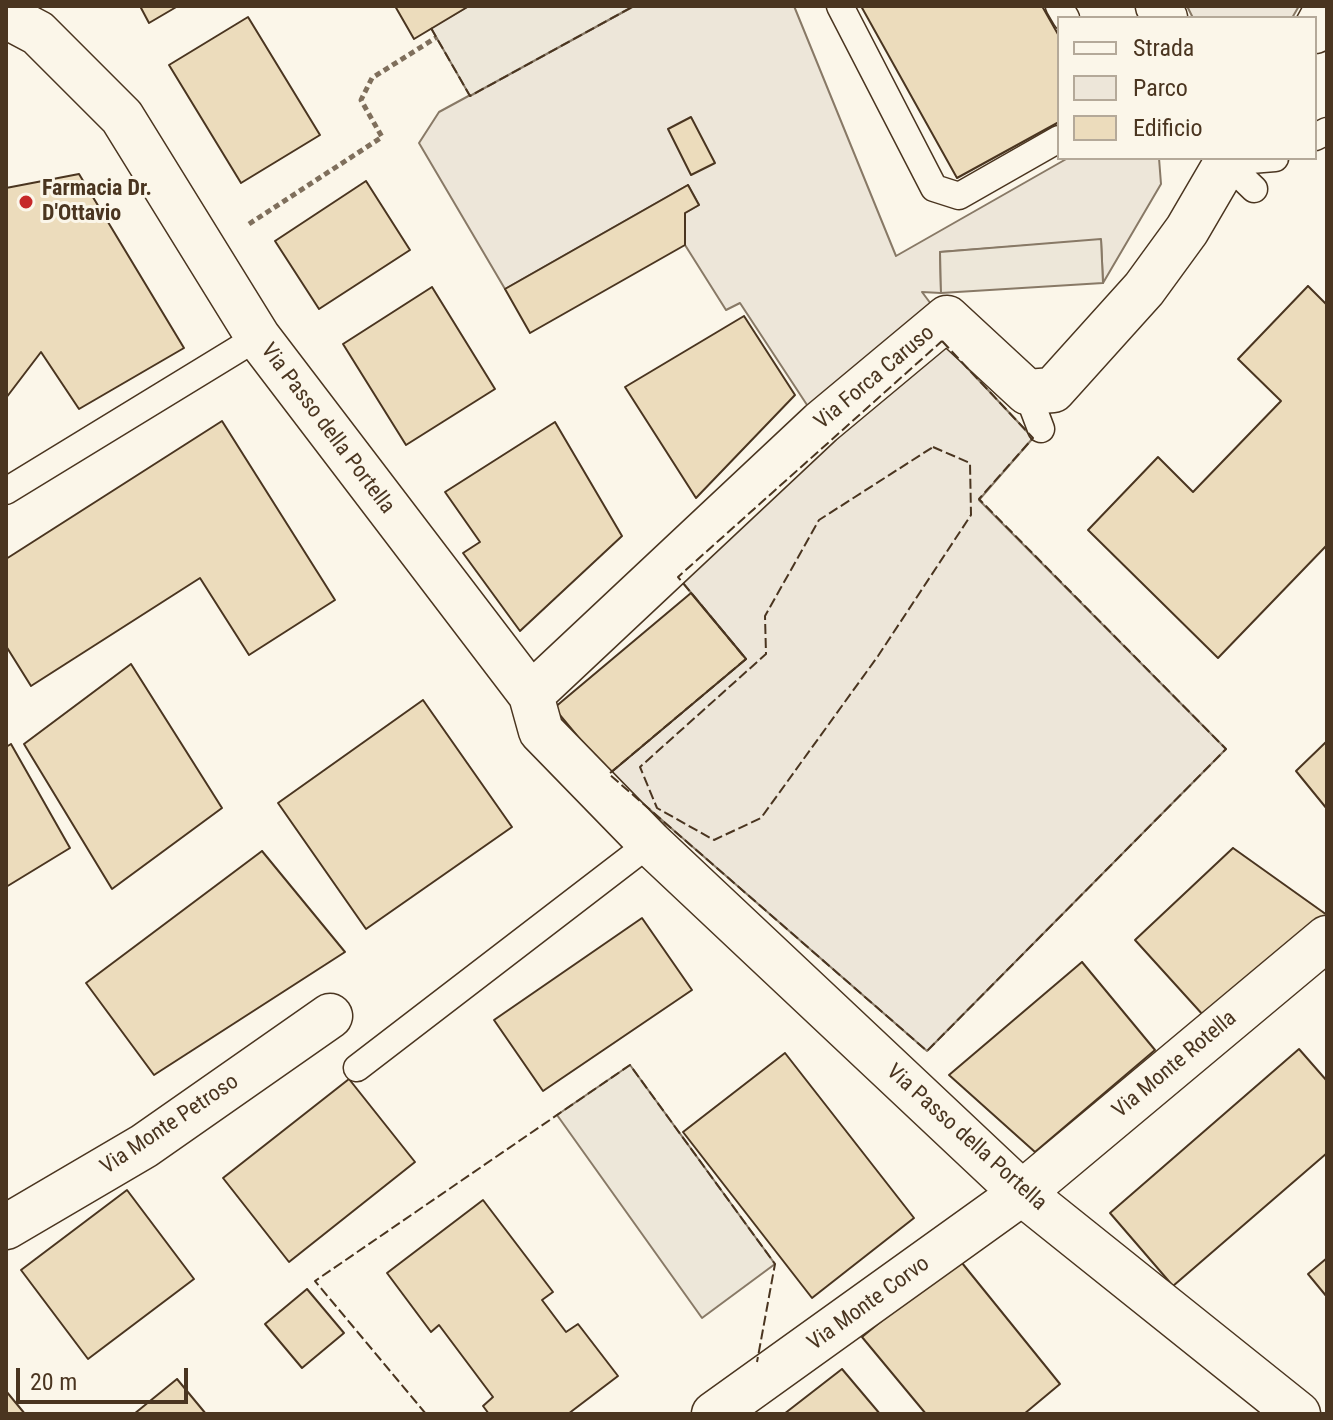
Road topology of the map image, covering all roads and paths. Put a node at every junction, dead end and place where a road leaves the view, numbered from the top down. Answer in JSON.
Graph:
{"nodes":[{"id":1,"x":840,"y":6,"type":"edge"},
{"id":2,"x":1327,"y":9,"type":"edge"},
{"id":3,"x":6,"y":16,"type":"edge"},
{"id":4,"x":1317,"y":27,"type":"edge"},
{"id":5,"x":437,"y":37,"type":"dead end"},
{"id":6,"x":1057,"y":140,"type":"edge"},
{"id":7,"x":1266,"y":160,"type":"edge"},
{"id":8,"x":1234,"y":167,"type":"edge"},
{"id":9,"x":205,"y":253,"type":"junction"},
{"id":10,"x":258,"y":337,"type":"junction"},
{"id":11,"x":6,"y":491,"type":"edge"},
{"id":12,"x":531,"y":695,"type":"junction"},
{"id":13,"x":650,"y":843,"type":"junction"},
{"id":14,"x":1327,"y":938,"type":"edge"},
{"id":15,"x":330,"y":1016,"type":"dead end"},
{"id":16,"x":357,"y":1068,"type":"dead end"},
{"id":17,"x":1022,"y":1193,"type":"junction"},
{"id":18,"x":6,"y":1227,"type":"edge"},
{"id":19,"x":714,"y":1414,"type":"edge"},
{"id":20,"x":1298,"y":1414,"type":"edge"}],
"edges":[{"from":1,"to":6,"type":"lane"},
{"from":2,"to":4,"type":"street"},
{"from":3,"to":9,"type":"street","name":"Via Passo della Portella"},
{"from":5,"to":9,"type":"path"},
{"from":7,"to":8,"type":"lane"},
{"from":8,"to":12,"type":"street","name":"Via Forca Caruso"},
{"from":9,"to":10,"type":"street","name":"Via Passo della Portella"},
{"from":10,"to":11,"type":"lane"},
{"from":10,"to":12,"type":"street","name":"Via Passo della Portella"},
{"from":12,"to":13,"type":"street","name":"Via Passo della Portella"},
{"from":13,"to":16,"type":"lane"},
{"from":13,"to":17,"type":"street","name":"Via Passo della Portella"},
{"from":14,"to":17,"type":"street","name":"Via Monte Rotella"},
{"from":15,"to":18,"type":"street","name":"Via Monte Petroso"},
{"from":17,"to":19,"type":"street","name":"Via Monte Corvo"},
{"from":17,"to":20,"type":"street","name":"Via Passo della Portella"}]}
